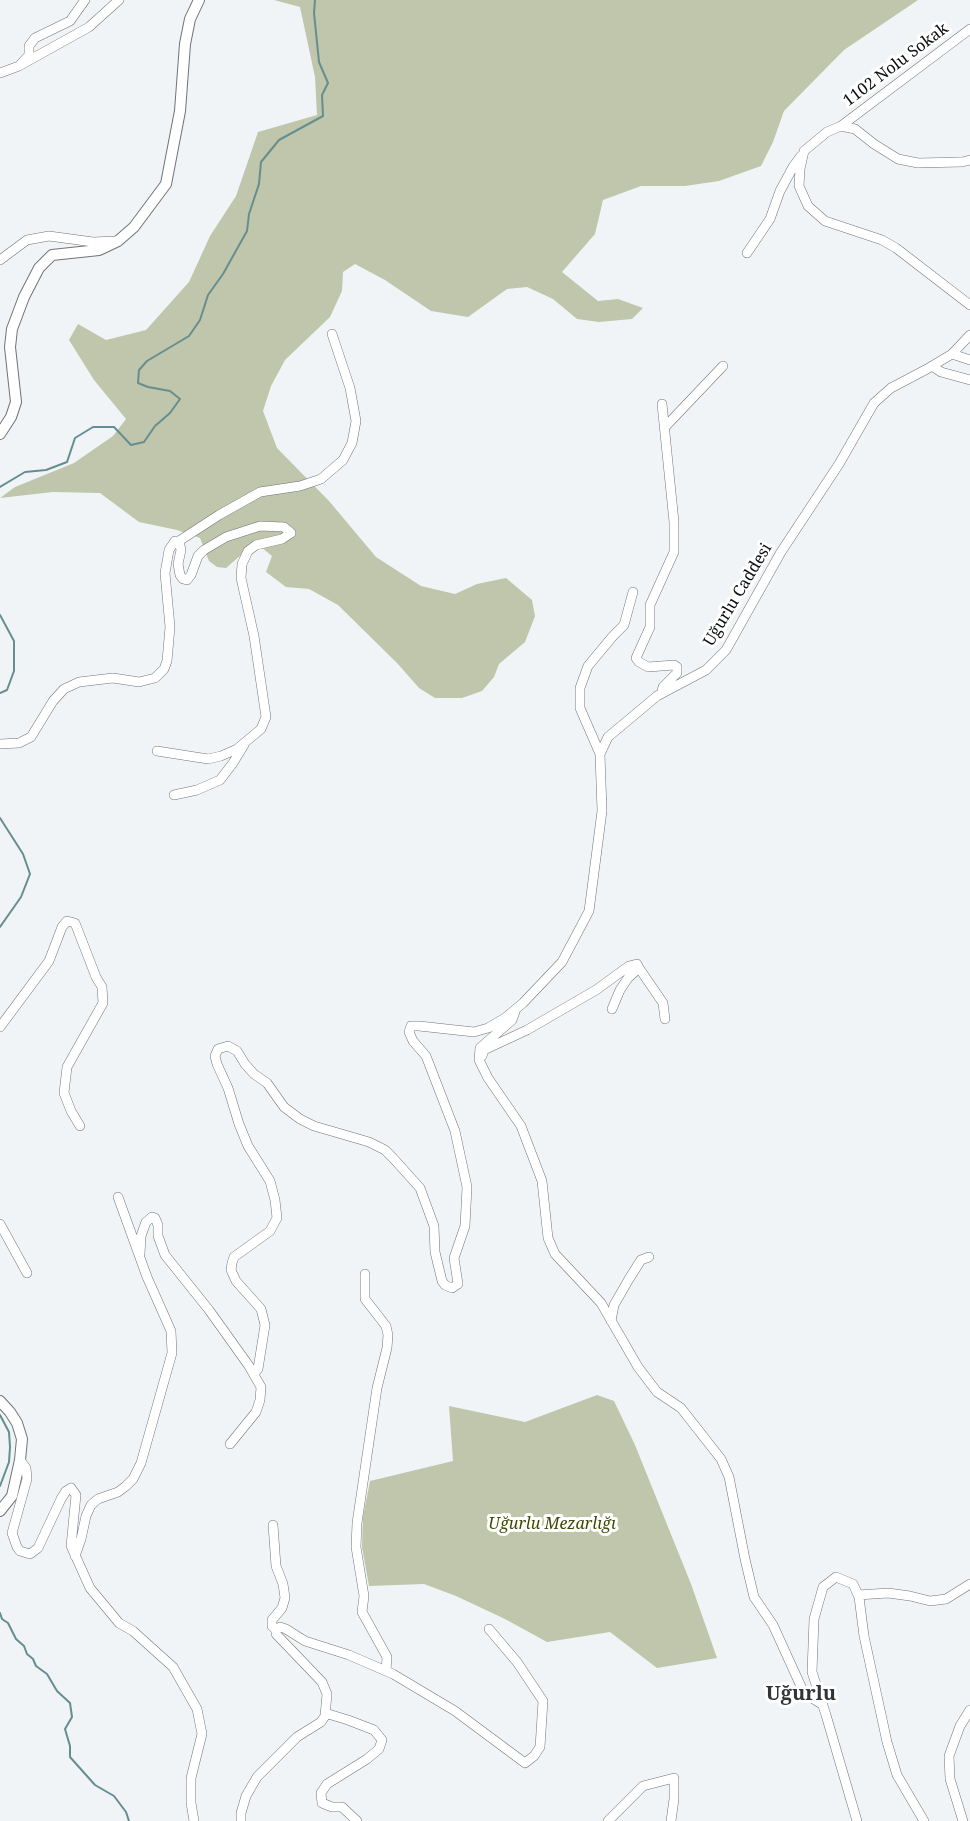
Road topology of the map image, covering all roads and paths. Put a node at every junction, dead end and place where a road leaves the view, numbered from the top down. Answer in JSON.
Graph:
{"nodes":[{"id":1,"x":85,"y":0,"type":"edge"},
{"id":2,"x":119,"y":0,"type":"edge"},
{"id":3,"x":199,"y":0,"type":"edge"},
{"id":4,"x":970,"y":29,"type":"edge"},
{"id":5,"x":19,"y":66,"type":"junction"},
{"id":6,"x":0,"y":73,"type":"edge"},
{"id":7,"x":841,"y":126,"type":"junction"},
{"id":8,"x":804,"y":152,"type":"junction"},
{"id":9,"x":970,"y":160,"type":"edge"},
{"id":10,"x":118,"y":241,"type":"junction"},
{"id":11,"x":747,"y":253,"type":"dead end"},
{"id":12,"x":0,"y":260,"type":"edge"},
{"id":13,"x":970,"y":305,"type":"edge"},
{"id":14,"x":332,"y":334,"type":"dead end"},
{"id":15,"x":970,"y":335,"type":"edge"},
{"id":16,"x":952,"y":354,"type":"junction"},
{"id":17,"x":970,"y":360,"type":"edge"},
{"id":18,"x":723,"y":366,"type":"dead end"},
{"id":19,"x":933,"y":366,"type":"junction"},
{"id":20,"x":970,"y":380,"type":"edge"},
{"id":21,"x":662,"y":404,"type":"dead end"},
{"id":22,"x":664,"y":428,"type":"junction"},
{"id":23,"x":0,"y":434,"type":"edge"},
{"id":24,"x":179,"y":541,"type":"junction"},
{"id":25,"x":633,"y":592,"type":"dead end"},
{"id":26,"x":661,"y":693,"type":"junction"},
{"id":27,"x":245,"y":742,"type":"junction"},
{"id":28,"x":0,"y":744,"type":"edge"},
{"id":29,"x":157,"y":751,"type":"dead end"},
{"id":30,"x":600,"y":754,"type":"junction"},
{"id":31,"x":174,"y":795,"type":"dead end"},
{"id":32,"x":639,"y":968,"type":"junction"},
{"id":33,"x":517,"y":1008,"type":"junction"},
{"id":34,"x":612,"y":1009,"type":"dead end"},
{"id":35,"x":665,"y":1019,"type":"dead end"},
{"id":36,"x":0,"y":1027,"type":"edge"},
{"id":37,"x":479,"y":1060,"type":"junction"},
{"id":38,"x":80,"y":1126,"type":"dead end"},
{"id":39,"x":118,"y":1197,"type":"dead end"},
{"id":40,"x":0,"y":1224,"type":"edge"},
{"id":41,"x":140,"y":1256,"type":"junction"},
{"id":42,"x":649,"y":1257,"type":"dead end"},
{"id":43,"x":27,"y":1273,"type":"dead end"},
{"id":44,"x":365,"y":1274,"type":"dead end"},
{"id":45,"x":611,"y":1321,"type":"junction"},
{"id":46,"x":254,"y":1374,"type":"junction"},
{"id":47,"x":0,"y":1401,"type":"edge"},
{"id":48,"x":230,"y":1444,"type":"dead end"},
{"id":49,"x":20,"y":1460,"type":"junction"},
{"id":50,"x":0,"y":1511,"type":"edge"},
{"id":51,"x":273,"y":1525,"type":"dead end"},
{"id":52,"x":75,"y":1556,"type":"junction"},
{"id":53,"x":970,"y":1584,"type":"edge"},
{"id":54,"x":858,"y":1595,"type":"junction"},
{"id":55,"x":489,"y":1629,"type":"dead end"},
{"id":56,"x":276,"y":1630,"type":"junction"},
{"id":57,"x":386,"y":1671,"type":"junction"},
{"id":58,"x":823,"y":1706,"type":"junction"},
{"id":59,"x":970,"y":1710,"type":"edge"},
{"id":60,"x":325,"y":1713,"type":"junction"},
{"id":61,"x":194,"y":1821,"type":"edge"},
{"id":62,"x":241,"y":1821,"type":"edge"},
{"id":63,"x":357,"y":1821,"type":"edge"},
{"id":64,"x":608,"y":1821,"type":"edge"},
{"id":65,"x":671,"y":1821,"type":"edge"},
{"id":66,"x":856,"y":1821,"type":"edge"},
{"id":67,"x":924,"y":1821,"type":"edge"},
{"id":68,"x":963,"y":1821,"type":"edge"}],
"edges":[{"from":1,"to":5,"type":"street"},
{"from":2,"to":5,"type":"street"},
{"from":3,"to":10,"type":"main road"},
{"from":4,"to":7,"type":"street","name":"1102 Nolu Sokak"},
{"from":5,"to":6,"type":"street"},
{"from":7,"to":8,"type":"street"},
{"from":7,"to":9,"type":"street"},
{"from":8,"to":11,"type":"street"},
{"from":8,"to":13,"type":"street"},
{"from":10,"to":12,"type":"street"},
{"from":10,"to":23,"type":"main road"},
{"from":14,"to":24,"type":"street"},
{"from":15,"to":16,"type":"street","name":"Uğurlu Caddesi"},
{"from":16,"to":17,"type":"street"},
{"from":16,"to":19,"type":"street","name":"Uğurlu Caddesi"},
{"from":18,"to":22,"type":"street"},
{"from":19,"to":20,"type":"street"},
{"from":19,"to":26,"type":"street","name":"Uğurlu Caddesi"},
{"from":21,"to":22,"type":"street"},
{"from":22,"to":26,"type":"street"},
{"from":24,"to":27,"type":"street"},
{"from":24,"to":28,"type":"street"},
{"from":25,"to":30,"type":"street"},
{"from":26,"to":30,"type":"street","name":"Uğurlu Caddesi"},
{"from":27,"to":29,"type":"street"},
{"from":27,"to":31,"type":"street"},
{"from":30,"to":33,"type":"street"},
{"from":32,"to":34,"type":"street"},
{"from":32,"to":35,"type":"street"},
{"from":32,"to":37,"type":"street"},
{"from":33,"to":37,"type":"street"},
{"from":33,"to":46,"type":"street"},
{"from":36,"to":38,"type":"street"},
{"from":37,"to":45,"type":"street"},
{"from":39,"to":41,"type":"street"},
{"from":40,"to":43,"type":"street"},
{"from":41,"to":46,"type":"street"},
{"from":41,"to":52,"type":"street"},
{"from":42,"to":45,"type":"street"},
{"from":44,"to":57,"type":"street"},
{"from":45,"to":58,"type":"street"},
{"from":46,"to":48,"type":"street"},
{"from":47,"to":49,"type":"main road"},
{"from":49,"to":50,"type":"main road"},
{"from":49,"to":52,"type":"street"},
{"from":51,"to":56,"type":"street"},
{"from":52,"to":61,"type":"street"},
{"from":53,"to":54,"type":"street"},
{"from":54,"to":58,"type":"street"},
{"from":54,"to":67,"type":"street"},
{"from":55,"to":57,"type":"street"},
{"from":56,"to":57,"type":"street"},
{"from":56,"to":60,"type":"street"},
{"from":58,"to":66,"type":"street"},
{"from":59,"to":68,"type":"street"},
{"from":60,"to":62,"type":"street"},
{"from":60,"to":63,"type":"street"},
{"from":64,"to":65,"type":"street"}]}
